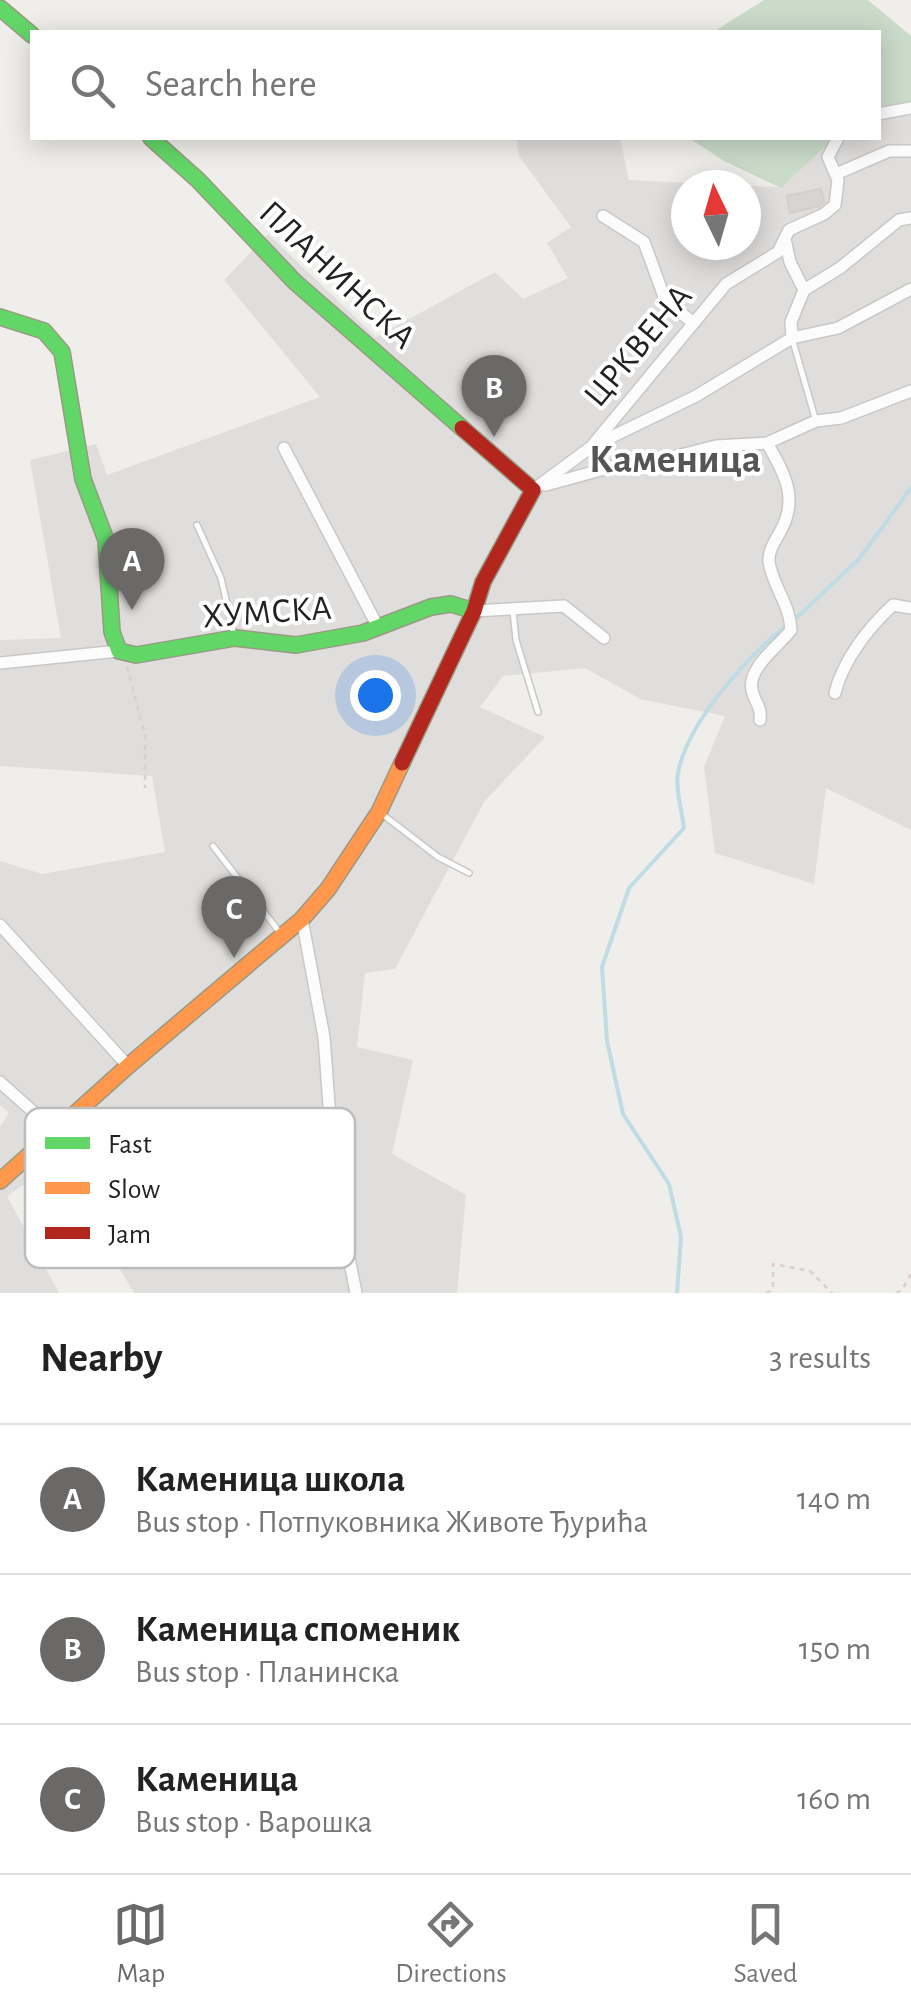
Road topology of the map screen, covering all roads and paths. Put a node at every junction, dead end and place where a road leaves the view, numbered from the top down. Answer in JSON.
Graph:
{"nodes":[{"id":1,"x":0,"y":8,"type":"edge"},
{"id":2,"x":30,"y":33,"type":"edge"},
{"id":3,"x":911,"y":108,"type":"edge"},
{"id":4,"x":881,"y":113,"type":"edge"},
{"id":5,"x":153,"y":140,"type":"edge"},
{"id":6,"x":837,"y":140,"type":"edge"},
{"id":7,"x":911,"y":150,"type":"edge"},
{"id":8,"x":836,"y":174,"type":"junction"},
{"id":9,"x":603,"y":216,"type":"dead end"},
{"id":10,"x":911,"y":218,"type":"edge"},
{"id":11,"x":784,"y":236,"type":"junction"},
{"id":12,"x":911,"y":289,"type":"edge"},
{"id":13,"x":804,"y":290,"type":"junction"},
{"id":14,"x":0,"y":318,"type":"edge"},
{"id":15,"x":694,"y":324,"type":"junction"},
{"id":16,"x":792,"y":338,"type":"junction"},
{"id":17,"x":911,"y":391,"type":"edge"},
{"id":18,"x":816,"y":421,"type":"junction"},
{"id":19,"x":767,"y":444,"type":"junction"},
{"id":20,"x":592,"y":447,"type":"junction"},
{"id":21,"x":284,"y":448,"type":"dead end"},
{"id":22,"x":532,"y":490,"type":"junction"},
{"id":23,"x":197,"y":525,"type":"dead end"},
{"id":24,"x":513,"y":608,"type":"junction"},
{"id":25,"x":911,"y":608,"type":"edge"},
{"id":26,"x":474,"y":611,"type":"junction"},
{"id":27,"x":378,"y":628,"type":"junction"},
{"id":28,"x":235,"y":638,"type":"junction"},
{"id":29,"x":604,"y":638,"type":"dead end"},
{"id":30,"x":122,"y":653,"type":"junction"},
{"id":31,"x":0,"y":663,"type":"edge"},
{"id":32,"x":835,"y":693,"type":"dead end"},
{"id":33,"x":538,"y":712,"type":"dead end"},
{"id":34,"x":760,"y":720,"type":"dead end"},
{"id":35,"x":144,"y":788,"type":"dead end"},
{"id":36,"x":379,"y":812,"type":"junction"},
{"id":37,"x":213,"y":846,"type":"dead end"},
{"id":38,"x":470,"y":873,"type":"dead end"},
{"id":39,"x":302,"y":919,"type":"junction"},
{"id":40,"x":0,"y":925,"type":"edge"},
{"id":41,"x":282,"y":936,"type":"junction"},
{"id":42,"x":128,"y":1066,"type":"junction"},
{"id":43,"x":0,"y":1082,"type":"edge"},
{"id":44,"x":29,"y":1108,"type":"edge"},
{"id":45,"x":83,"y":1108,"type":"edge"},
{"id":46,"x":329,"y":1108,"type":"edge"},
{"id":47,"x":25,"y":1160,"type":"edge"},
{"id":48,"x":0,"y":1182,"type":"edge"},
{"id":49,"x":351,"y":1268,"type":"edge"},
{"id":50,"x":911,"y":1274,"type":"edge"},
{"id":51,"x":356,"y":1293,"type":"edge"},
{"id":52,"x":766,"y":1293,"type":"edge"},
{"id":53,"x":832,"y":1293,"type":"edge"},
{"id":54,"x":896,"y":1293,"type":"edge"}],
"edges":[{"from":1,"to":2,"type":"street"},
{"from":3,"to":4,"type":"street"},
{"from":5,"to":22,"type":"street","name":"ПЛАНИНСКА"},
{"from":6,"to":8,"type":"street","name":"ЦРКВЕНА"},
{"from":7,"to":8,"type":"street"},
{"from":8,"to":11,"type":"street","name":"ЦРКВЕНА"},
{"from":9,"to":15,"type":"street"},
{"from":10,"to":13,"type":"street"},
{"from":11,"to":13,"type":"street"},
{"from":11,"to":15,"type":"street","name":"ЦРКВЕНА"},
{"from":12,"to":16,"type":"street"},
{"from":13,"to":16,"type":"street"},
{"from":14,"to":30,"type":"street"},
{"from":15,"to":20,"type":"street","name":"ЦРКВЕНА"},
{"from":16,"to":18,"type":"lane"},
{"from":16,"to":20,"type":"street"},
{"from":17,"to":18,"type":"street"},
{"from":18,"to":19,"type":"street"},
{"from":19,"to":22,"type":"street"},
{"from":19,"to":34,"type":"street"},
{"from":20,"to":22,"type":"street","name":"ЦРКВЕНА"},
{"from":21,"to":27,"type":"street"},
{"from":22,"to":26,"type":"street","name":"ЦРКВЕНА"},
{"from":23,"to":28,"type":"lane"},
{"from":24,"to":26,"type":"street"},
{"from":24,"to":29,"type":"street"},
{"from":24,"to":33,"type":"lane"},
{"from":25,"to":32,"type":"street"},
{"from":26,"to":27,"type":"street","name":"ХУМСКА"},
{"from":26,"to":36,"type":"street","name":"ЦРКВЕНА"},
{"from":27,"to":28,"type":"street","name":"ХУМСКА"},
{"from":28,"to":30,"type":"street","name":"ХУМСКА"},
{"from":30,"to":31,"type":"street","name":"ХУМСКА"},
{"from":30,"to":35,"type":"path"},
{"from":36,"to":38,"type":"lane"},
{"from":36,"to":39,"type":"street","name":"ЦРКВЕНА"},
{"from":37,"to":41,"type":"lane"},
{"from":39,"to":41,"type":"street","name":"ЦРКВЕНА"},
{"from":39,"to":46,"type":"street"},
{"from":40,"to":42,"type":"street"},
{"from":41,"to":42,"type":"street","name":"ЦРКВЕНА"},
{"from":42,"to":45,"type":"street","name":"ЦРКВЕНА"},
{"from":43,"to":44,"type":"street"},
{"from":47,"to":48,"type":"street","name":"ЦРКВЕНА"},
{"from":49,"to":51,"type":"street"},
{"from":50,"to":54,"type":"path"},
{"from":52,"to":53,"type":"path"}]}
